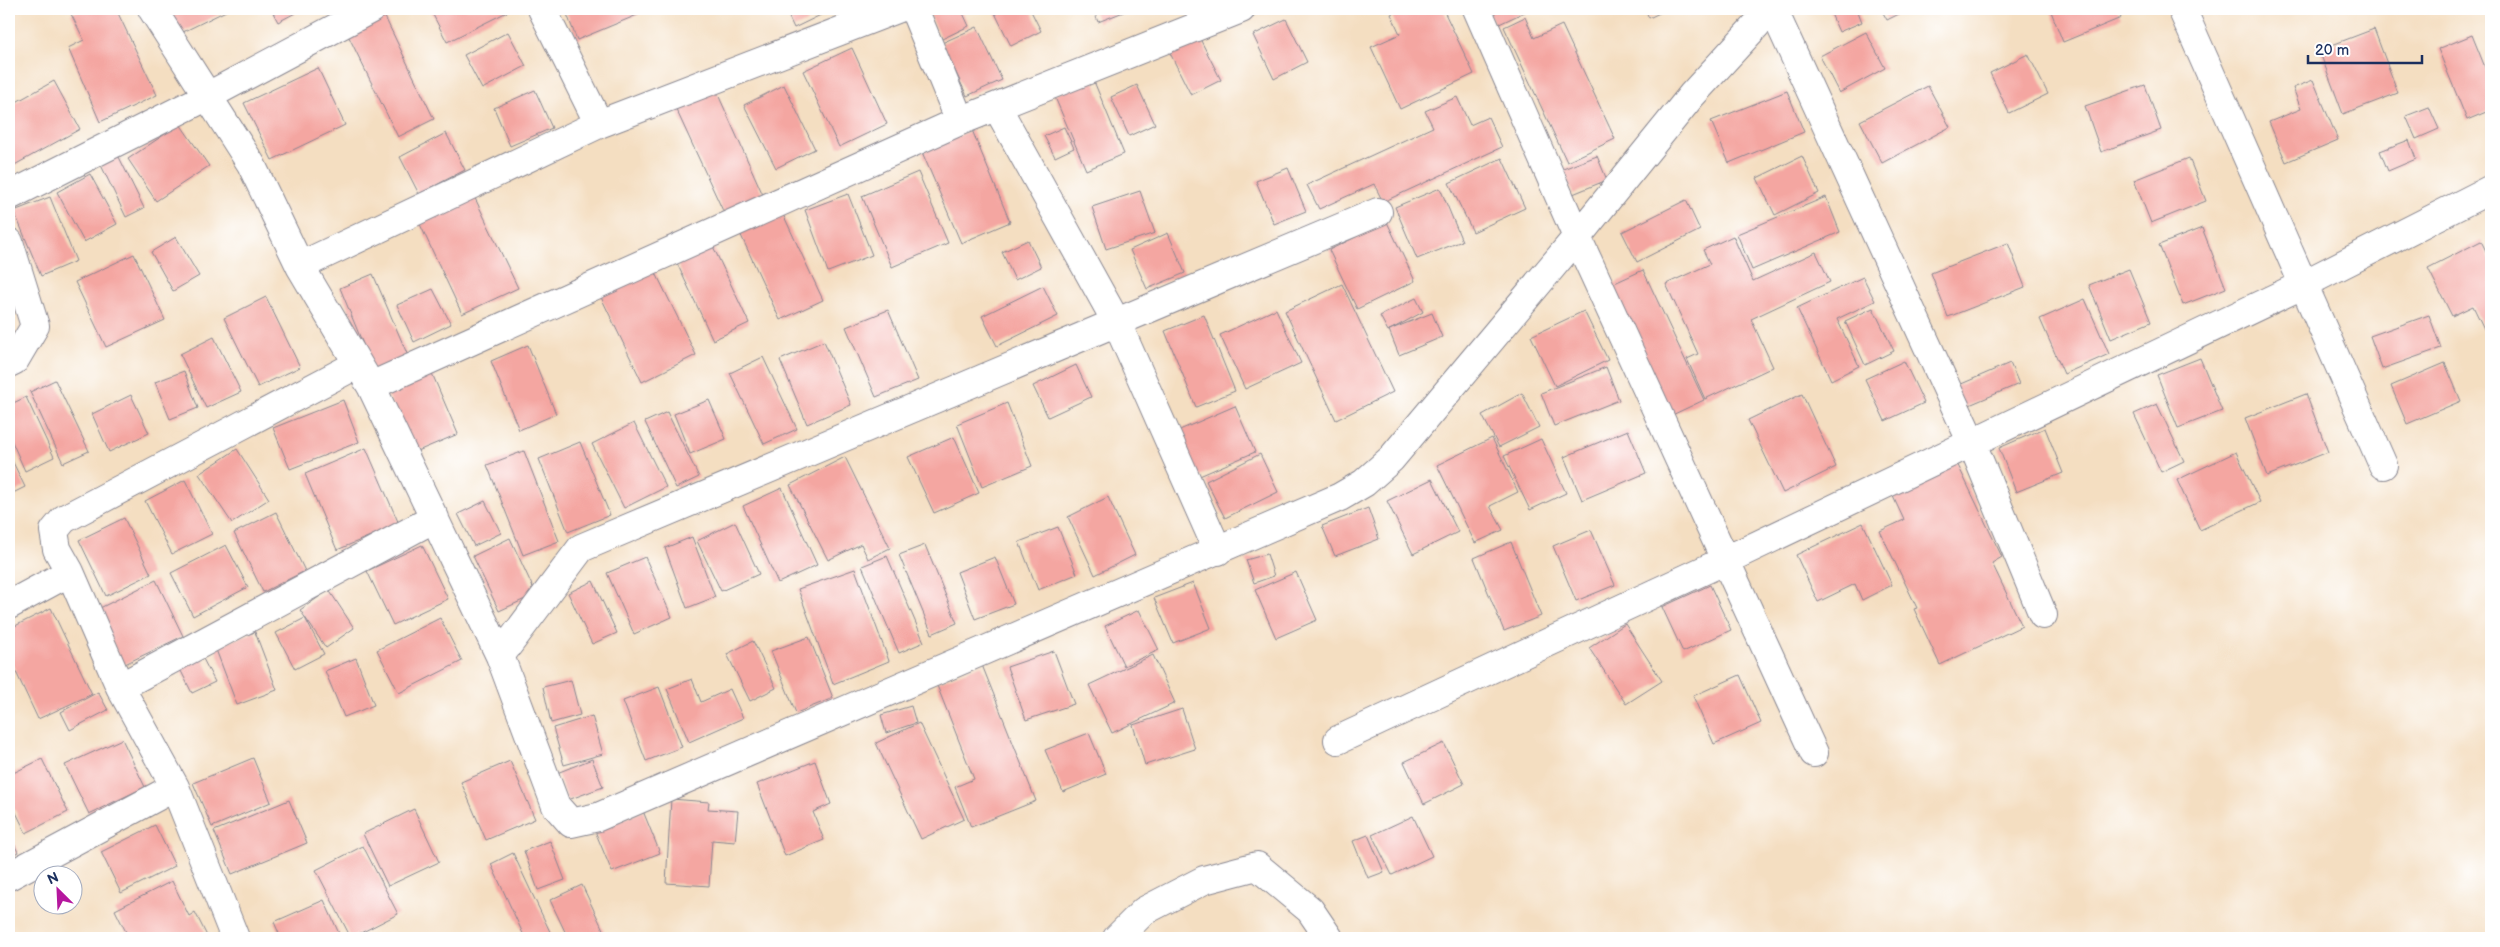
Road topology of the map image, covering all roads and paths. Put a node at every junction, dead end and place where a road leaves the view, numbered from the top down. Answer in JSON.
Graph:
{"nodes":[{"id":1,"x":152,"y":9,"type":"edge"},
{"id":2,"x":372,"y":9,"type":"edge"},
{"id":3,"x":542,"y":9,"type":"edge"},
{"id":4,"x":897,"y":9,"type":"edge"},
{"id":5,"x":914,"y":9,"type":"edge"},
{"id":6,"x":1242,"y":9,"type":"edge"},
{"id":7,"x":1477,"y":9,"type":"edge"},
{"id":8,"x":1772,"y":9,"type":"edge"},
{"id":9,"x":2182,"y":9,"type":"edge"},
{"id":10,"x":208,"y":96,"type":"junction"},
{"id":11,"x":998,"y":107,"type":"junction"},
{"id":12,"x":960,"y":121,"type":"junction"},
{"id":13,"x":599,"y":124,"type":"junction"},
{"id":14,"x":2491,"y":189,"type":"edge"},
{"id":15,"x":9,"y":196,"type":"edge"},
{"id":16,"x":1378,"y":212,"type":"dead end"},
{"id":17,"x":1577,"y":237,"type":"junction"},
{"id":18,"x":9,"y":242,"type":"edge"},
{"id":19,"x":300,"y":266,"type":"junction"},
{"id":20,"x":2302,"y":285,"type":"junction"},
{"id":21,"x":1117,"y":323,"type":"junction"},
{"id":22,"x":9,"y":363,"type":"edge"},
{"id":23,"x":364,"y":375,"type":"junction"},
{"id":24,"x":1971,"y":442,"type":"junction"},
{"id":25,"x":2383,"y":465,"type":"dead end"},
{"id":26,"x":435,"y":518,"type":"junction"},
{"id":27,"x":1218,"y":551,"type":"junction"},
{"id":28,"x":1724,"y":561,"type":"junction"},
{"id":29,"x":70,"y":572,"type":"junction"},
{"id":30,"x":9,"y":605,"type":"edge"},
{"id":31,"x":2043,"y":616,"type":"dead end"},
{"id":32,"x":500,"y":656,"type":"junction"},
{"id":33,"x":120,"y":687,"type":"junction"},
{"id":34,"x":1338,"y":740,"type":"dead end"},
{"id":35,"x":1814,"y":754,"type":"dead end"},
{"id":36,"x":176,"y":787,"type":"junction"},
{"id":37,"x":9,"y":876,"type":"edge"},
{"id":38,"x":235,"y":938,"type":"edge"},
{"id":39,"x":1116,"y":938,"type":"edge"},
{"id":40,"x":1329,"y":938,"type":"edge"}],
"edges":[{"from":1,"to":10,"type":"street"},
{"from":2,"to":10,"type":"street"},
{"from":3,"to":13,"type":"street"},
{"from":4,"to":13,"type":"street"},
{"from":5,"to":12,"type":"street"},
{"from":6,"to":11,"type":"street"},
{"from":7,"to":17,"type":"street"},
{"from":8,"to":17,"type":"street"},
{"from":8,"to":24,"type":"street"},
{"from":9,"to":20,"type":"street"},
{"from":10,"to":15,"type":"street"},
{"from":10,"to":19,"type":"street"},
{"from":11,"to":12,"type":"street"},
{"from":11,"to":21,"type":"street"},
{"from":12,"to":23,"type":"street"},
{"from":13,"to":19,"type":"street"},
{"from":14,"to":20,"type":"street"},
{"from":16,"to":21,"type":"street"},
{"from":17,"to":27,"type":"street"},
{"from":17,"to":28,"type":"street"},
{"from":18,"to":22,"type":"street"},
{"from":19,"to":23,"type":"street"},
{"from":20,"to":24,"type":"street"},
{"from":20,"to":25,"type":"street"},
{"from":21,"to":27,"type":"street"},
{"from":21,"to":32,"type":"street"},
{"from":23,"to":26,"type":"street"},
{"from":23,"to":29,"type":"street"},
{"from":24,"to":28,"type":"street"},
{"from":24,"to":31,"type":"street"},
{"from":26,"to":32,"type":"street"},
{"from":26,"to":33,"type":"street"},
{"from":27,"to":32,"type":"street"},
{"from":28,"to":34,"type":"street"},
{"from":28,"to":35,"type":"street"},
{"from":29,"to":30,"type":"street"},
{"from":29,"to":33,"type":"street"},
{"from":33,"to":36,"type":"street"},
{"from":36,"to":37,"type":"street"},
{"from":36,"to":38,"type":"street"},
{"from":39,"to":40,"type":"street"}]}
